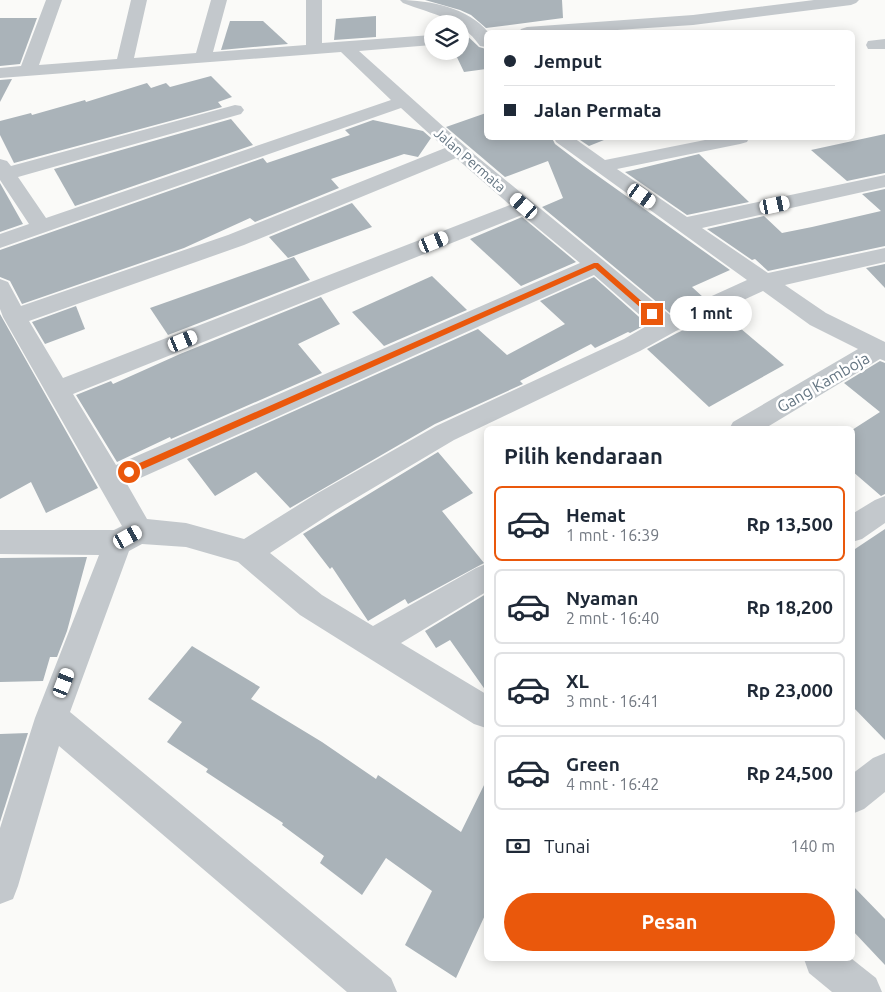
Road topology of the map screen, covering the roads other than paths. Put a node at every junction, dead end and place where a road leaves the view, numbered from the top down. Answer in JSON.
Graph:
{"nodes":[{"id":1,"x":54,"y":0,"type":"edge"},
{"id":2,"x":139,"y":0,"type":"edge"},
{"id":3,"x":219,"y":0,"type":"edge"},
{"id":4,"x":314,"y":0,"type":"edge"},
{"id":5,"x":408,"y":0,"type":"edge"},
{"id":6,"x":851,"y":0,"type":"edge"},
{"id":7,"x":555,"y":30,"type":"edge"},
{"id":8,"x":484,"y":37,"type":"edge"},
{"id":9,"x":469,"y":38,"type":"edge"},
{"id":10,"x":484,"y":38,"type":"edge"},
{"id":11,"x":424,"y":41,"type":"edge"},
{"id":12,"x":346,"y":48,"type":"junction"},
{"id":13,"x":314,"y":50,"type":"junction"},
{"id":14,"x":203,"y":57,"type":"junction"},
{"id":15,"x":124,"y":64,"type":"junction"},
{"id":16,"x":28,"y":71,"type":"junction"},
{"id":17,"x":0,"y":73,"type":"edge"},
{"id":18,"x":402,"y":102,"type":"junction"},
{"id":19,"x":235,"y":110,"type":"dead end"},
{"id":20,"x":566,"y":140,"type":"edge"},
{"id":21,"x":730,"y":140,"type":"edge"},
{"id":22,"x":458,"y":150,"type":"junction"},
{"id":23,"x":601,"y":167,"type":"junction"},
{"id":24,"x":2,"y":170,"type":"edge"},
{"id":25,"x":885,"y":181,"type":"edge"},
{"id":26,"x":524,"y":206,"type":"junction"},
{"id":27,"x":683,"y":225,"type":"junction"},
{"id":28,"x":41,"y":226,"type":"junction"},
{"id":29,"x":0,"y":241,"type":"edge"},
{"id":30,"x":885,"y":256,"type":"edge"},
{"id":31,"x":596,"y":265,"type":"junction"},
{"id":32,"x":764,"y":282,"type":"junction"},
{"id":33,"x":0,"y":287,"type":"edge"},
{"id":34,"x":15,"y":317,"type":"junction"},
{"id":35,"x":668,"y":325,"type":"junction"},
{"id":36,"x":882,"y":351,"type":"edge"},
{"id":37,"x":58,"y":390,"type":"junction"},
{"id":38,"x":747,"y":426,"type":"edge"},
{"id":39,"x":111,"y":480,"type":"junction"},
{"id":40,"x":885,"y":508,"type":"edge"},
{"id":41,"x":855,"y":528,"type":"edge"},
{"id":42,"x":128,"y":537,"type":"junction"},
{"id":43,"x":0,"y":542,"type":"edge"},
{"id":44,"x":247,"y":552,"type":"junction"},
{"id":45,"x":484,"y":578,"type":"edge"},
{"id":46,"x":372,"y":643,"type":"junction"},
{"id":47,"x":484,"y":711,"type":"edge"},
{"id":48,"x":51,"y":718,"type":"junction"},
{"id":49,"x":885,"y":770,"type":"edge"},
{"id":50,"x":855,"y":794,"type":"edge"},
{"id":51,"x":0,"y":886,"type":"edge"},
{"id":52,"x":825,"y":961,"type":"edge"},
{"id":53,"x":377,"y":992,"type":"edge"},
{"id":54,"x":862,"y":992,"type":"edge"}],
"edges":[{"from":1,"to":16,"type":"street"},
{"from":2,"to":15,"type":"street"},
{"from":3,"to":14,"type":"street"},
{"from":4,"to":13,"type":"street"},
{"from":5,"to":8,"type":"street"},
{"from":6,"to":7,"type":"street"},
{"from":9,"to":10,"type":"street"},
{"from":11,"to":12,"type":"street"},
{"from":12,"to":13,"type":"street"},
{"from":12,"to":18,"type":"street","name":"Jalan Permata"},
{"from":13,"to":14,"type":"street"},
{"from":14,"to":15,"type":"street"},
{"from":15,"to":16,"type":"street"},
{"from":16,"to":17,"type":"street"},
{"from":18,"to":22,"type":"street","name":"Jalan Permata"},
{"from":18,"to":28,"type":"street"},
{"from":19,"to":24,"type":"street"},
{"from":20,"to":23,"type":"street"},
{"from":21,"to":23,"type":"street"},
{"from":22,"to":26,"type":"street","name":"Jalan Permata"},
{"from":22,"to":34,"type":"street"},
{"from":23,"to":27,"type":"street"},
{"from":24,"to":28,"type":"street"},
{"from":25,"to":27,"type":"street"},
{"from":26,"to":31,"type":"street","name":"Jalan Permata"},
{"from":26,"to":37,"type":"street"},
{"from":27,"to":32,"type":"street"},
{"from":28,"to":29,"type":"street"},
{"from":30,"to":32,"type":"street"},
{"from":31,"to":35,"type":"street","name":"Jalan Permata"},
{"from":31,"to":39,"type":"street"},
{"from":32,"to":35,"type":"street"},
{"from":32,"to":36,"type":"street"},
{"from":33,"to":34,"type":"street"},
{"from":34,"to":37,"type":"street"},
{"from":35,"to":44,"type":"street"},
{"from":36,"to":38,"type":"street","name":"Gang Kamboja"},
{"from":37,"to":39,"type":"street"},
{"from":39,"to":42,"type":"street"},
{"from":40,"to":41,"type":"street"},
{"from":42,"to":43,"type":"street"},
{"from":42,"to":44,"type":"street"},
{"from":42,"to":48,"type":"street"},
{"from":44,"to":46,"type":"street"},
{"from":45,"to":46,"type":"street"},
{"from":46,"to":47,"type":"street"},
{"from":48,"to":51,"type":"street"},
{"from":48,"to":53,"type":"street"},
{"from":49,"to":50,"type":"street"},
{"from":52,"to":54,"type":"street"}]}
